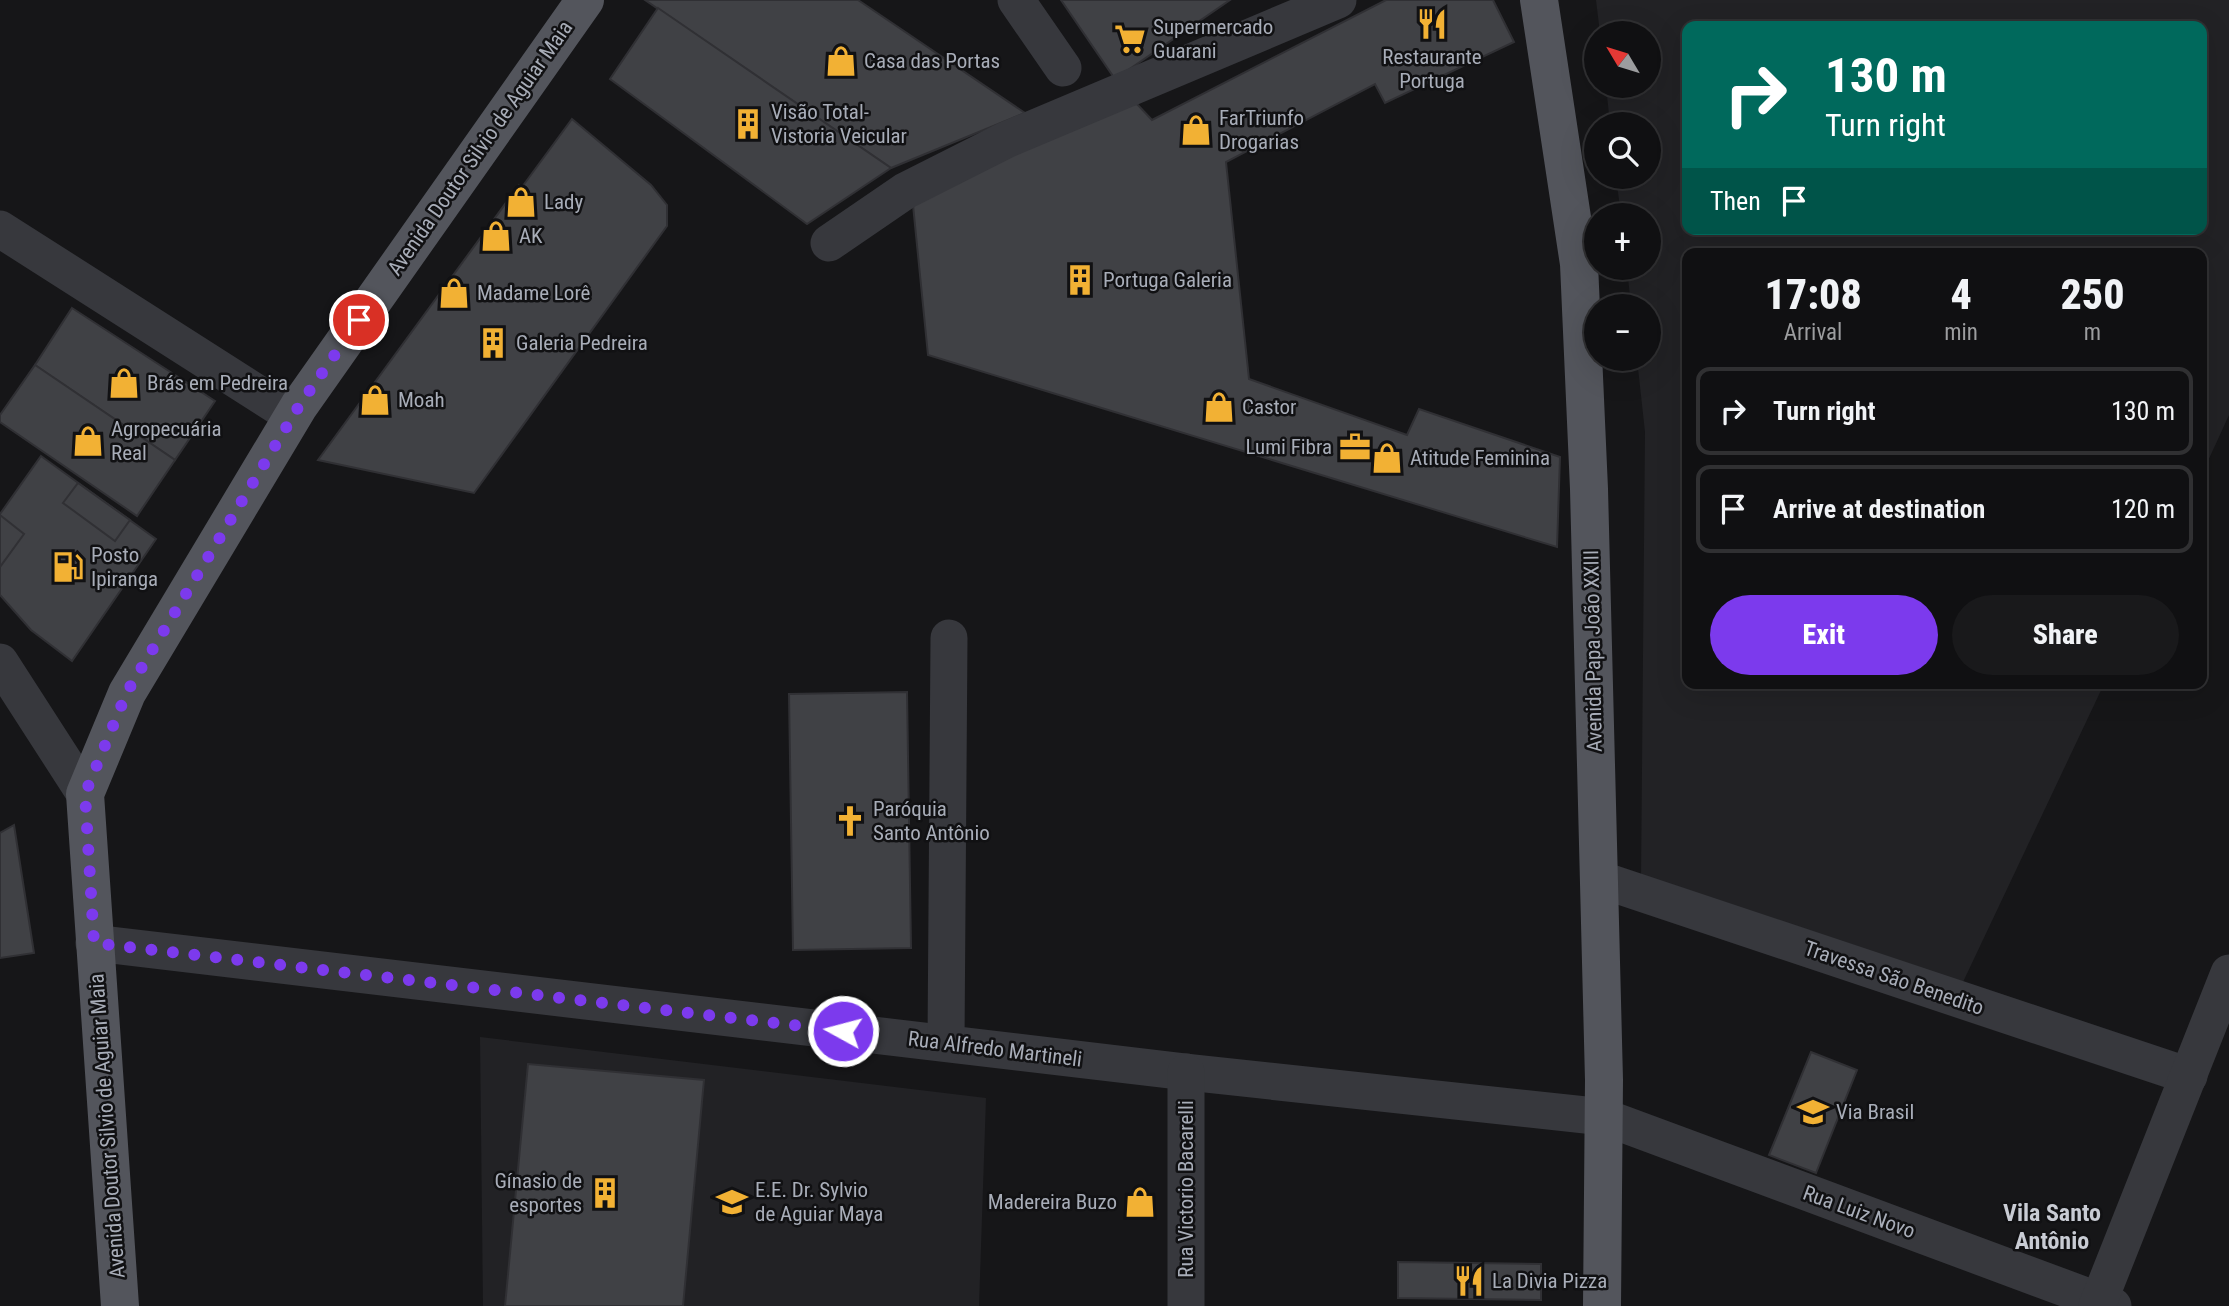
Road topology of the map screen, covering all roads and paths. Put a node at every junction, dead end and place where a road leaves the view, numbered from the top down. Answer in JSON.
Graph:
{"nodes":[{"id":1,"x":585,"y":0,"type":"edge"},
{"id":2,"x":1016,"y":0,"type":"edge"},
{"id":3,"x":1338,"y":0,"type":"edge"},
{"id":4,"x":1539,"y":0,"type":"edge"},
{"id":5,"x":1063,"y":68,"type":"dead end"},
{"id":6,"x":0,"y":229,"type":"edge"},
{"id":7,"x":829,"y":243,"type":"dead end"},
{"id":8,"x":293,"y":416,"type":"junction"},
{"id":9,"x":949,"y":638,"type":"dead end"},
{"id":10,"x":0,"y":662,"type":"edge"},
{"id":11,"x":85,"y":794,"type":"junction"},
{"id":12,"x":1599,"y":879,"type":"junction"},
{"id":13,"x":94,"y":943,"type":"junction"},
{"id":14,"x":2226,"y":988,"type":"edge"},
{"id":15,"x":946,"y":1044,"type":"junction"},
{"id":16,"x":1186,"y":1072,"type":"junction"},
{"id":17,"x":2189,"y":1076,"type":"junction"},
{"id":18,"x":1604,"y":1117,"type":"junction"},
{"id":19,"x":2103,"y":1304,"type":"edge"},
{"id":20,"x":120,"y":1306,"type":"edge"},
{"id":21,"x":1186,"y":1306,"type":"edge"},
{"id":22,"x":1602,"y":1306,"type":"edge"}],
"edges":[{"from":1,"to":8,"type":"main road","name":"Avenida Doutor Silvio de Aguiar Maia"},
{"from":2,"to":5,"type":"street"},
{"from":3,"to":7,"type":"street"},
{"from":4,"to":12,"type":"main road","name":"Avenida Papa João XXIII"},
{"from":6,"to":8,"type":"street"},
{"from":8,"to":11,"type":"main road","name":"Avenida Doutor Silvio de Aguiar Maia"},
{"from":9,"to":15,"type":"street"},
{"from":10,"to":11,"type":"street"},
{"from":11,"to":13,"type":"main road","name":"Avenida Doutor Silvio de Aguiar Maia"},
{"from":12,"to":17,"type":"street","name":"Travessa São Benedito"},
{"from":12,"to":18,"type":"main road","name":"Avenida Papa João XXIII"},
{"from":13,"to":15,"type":"street","name":"Rua Alfredo Martineli"},
{"from":13,"to":20,"type":"main road","name":"Avenida Doutor Silvio de Aguiar Maia"},
{"from":14,"to":17,"type":"street"},
{"from":15,"to":16,"type":"street","name":"Rua Alfredo Martineli"},
{"from":16,"to":18,"type":"street","name":"Rua Alfredo Martineli"},
{"from":16,"to":21,"type":"street","name":"Rua Victorio Bacarelli"},
{"from":17,"to":19,"type":"street"},
{"from":18,"to":19,"type":"street","name":"Rua Luiz Novo"},
{"from":18,"to":22,"type":"main road","name":"Avenida Papa João XXIII"}]}
